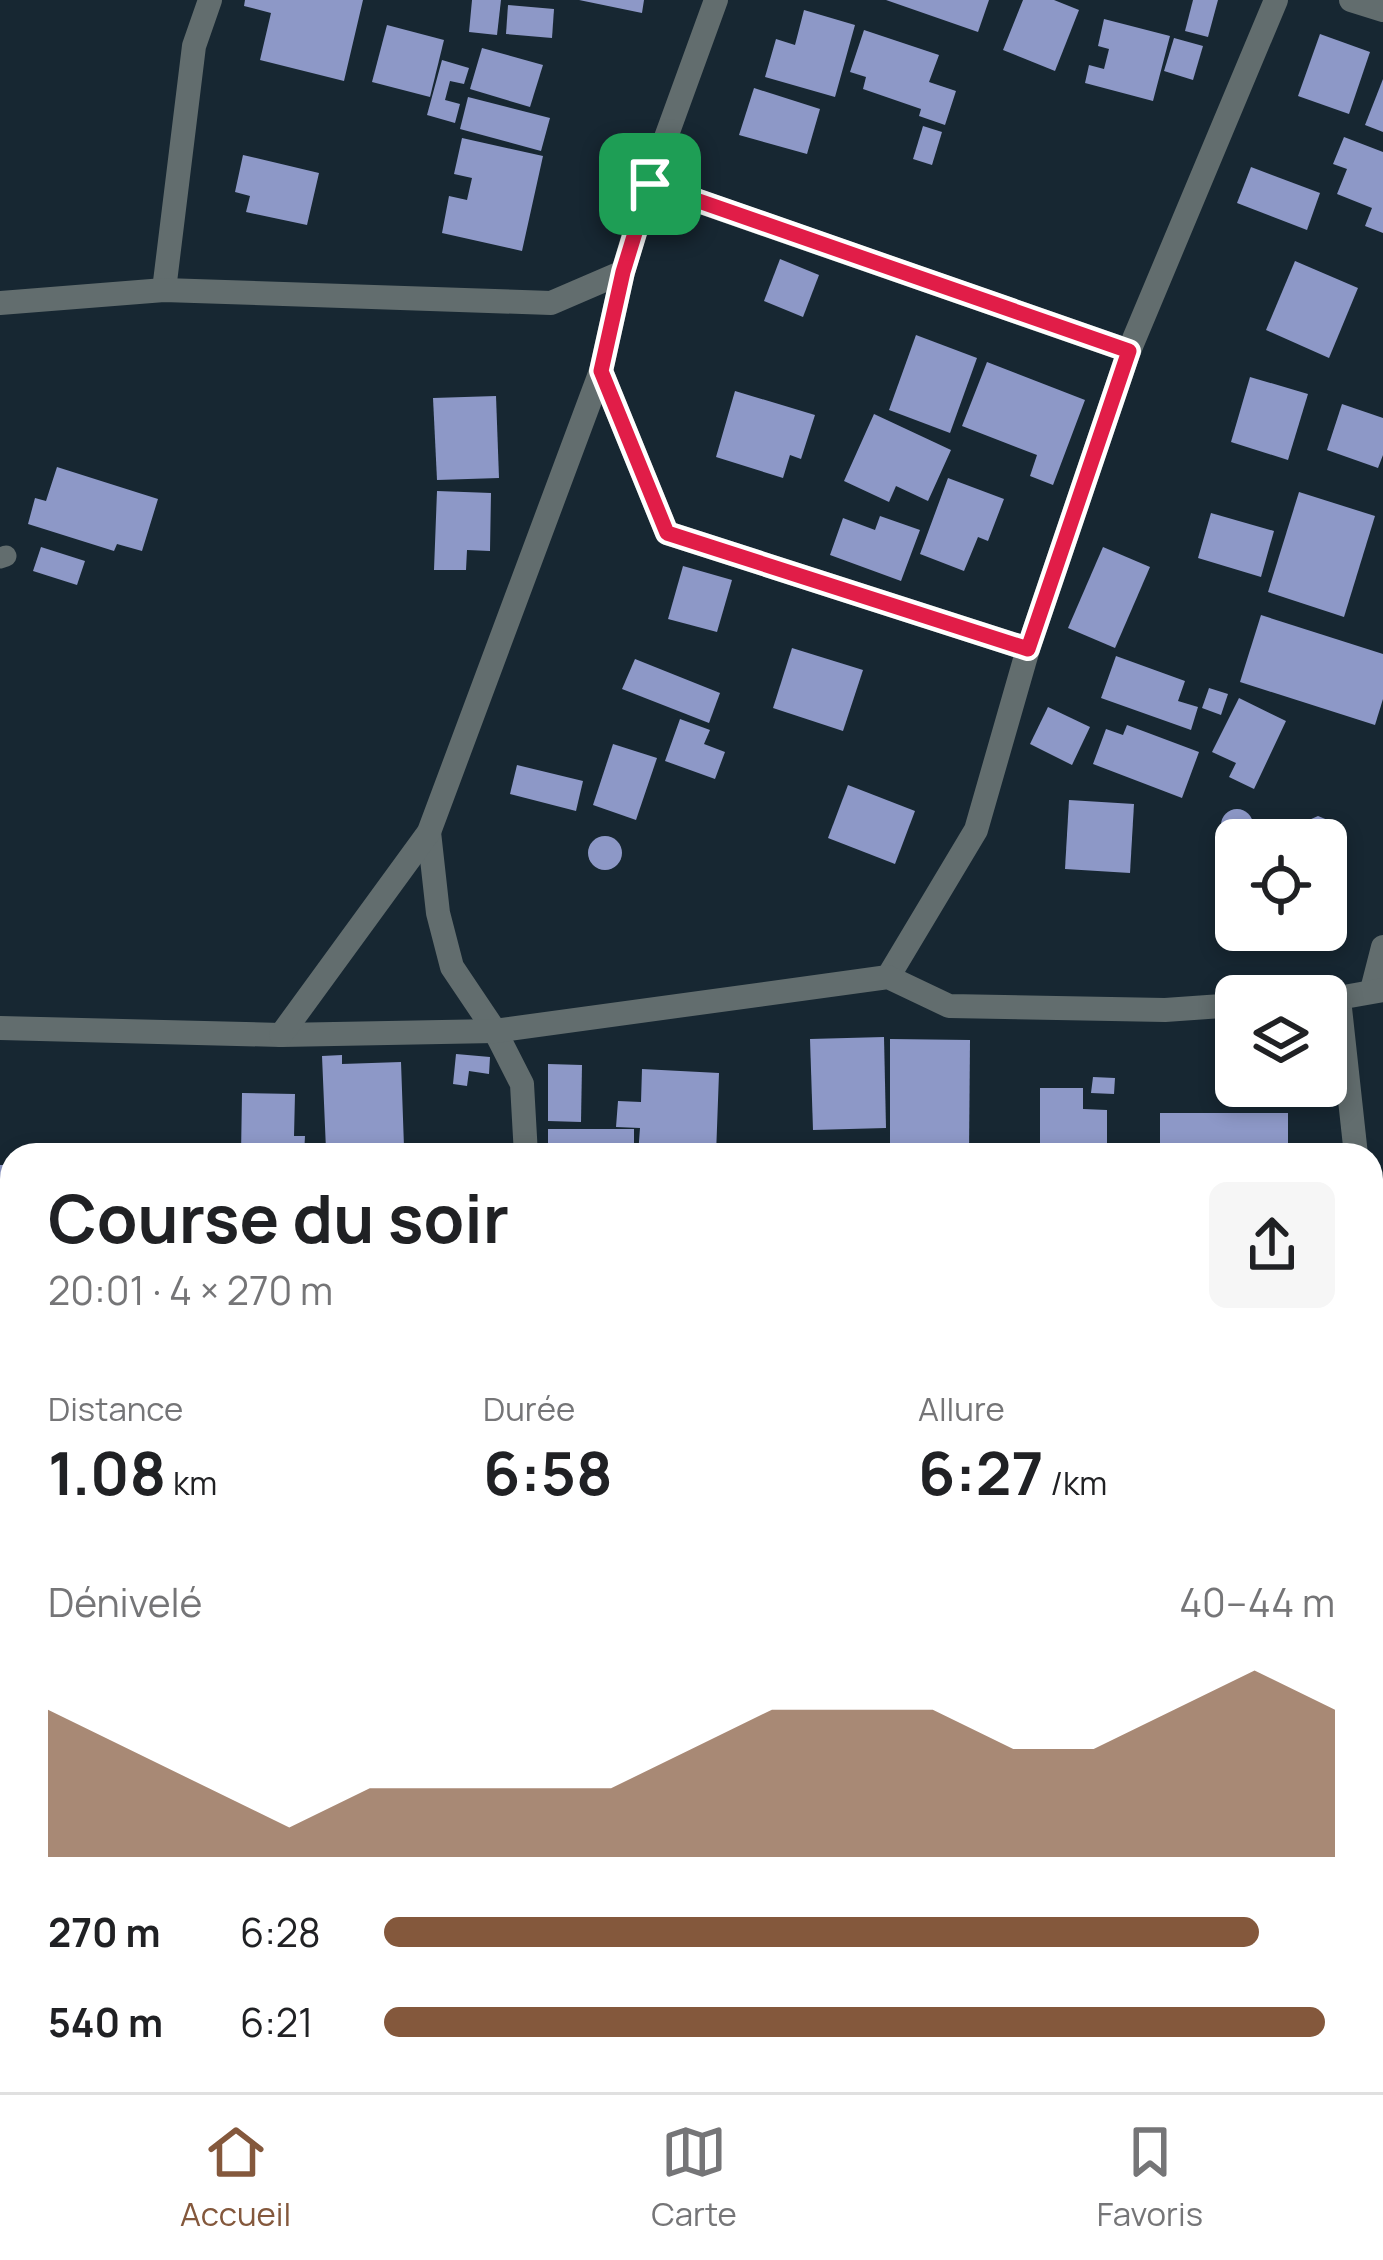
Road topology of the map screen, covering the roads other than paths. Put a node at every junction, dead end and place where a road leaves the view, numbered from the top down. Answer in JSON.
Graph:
{"nodes":[{"id":1,"x":210,"y":0,"type":"edge"},
{"id":2,"x":716,"y":0,"type":"edge"},
{"id":3,"x":1276,"y":0,"type":"edge"},
{"id":4,"x":1351,"y":0,"type":"edge"},
{"id":5,"x":1383,"y":10,"type":"edge"},
{"id":6,"x":650,"y":184,"type":"junction"},
{"id":7,"x":623,"y":272,"type":"junction"},
{"id":8,"x":164,"y":290,"type":"junction"},
{"id":9,"x":0,"y":303,"type":"edge"},
{"id":10,"x":1129,"y":351,"type":"junction"},
{"id":11,"x":601,"y":371,"type":"junction"},
{"id":12,"x":1028,"y":649,"type":"junction"},
{"id":13,"x":429,"y":832,"type":"junction"},
{"id":14,"x":1383,"y":947,"type":"edge"},
{"id":15,"x":888,"y":977,"type":"junction"},
{"id":16,"x":1377,"y":990,"type":"edge"},
{"id":17,"x":1347,"y":996,"type":"edge"},
{"id":18,"x":1215,"y":1006,"type":"edge"},
{"id":19,"x":0,"y":1028,"type":"edge"},
{"id":20,"x":495,"y":1031,"type":"junction"},
{"id":21,"x":281,"y":1035,"type":"junction"},
{"id":22,"x":1347,"y":1094,"type":"edge"},
{"id":23,"x":525,"y":1143,"type":"edge"},
{"id":24,"x":1354,"y":1143,"type":"edge"}],
"edges":[{"from":1,"to":8,"type":"street"},
{"from":2,"to":6,"type":"street"},
{"from":3,"to":10,"type":"street"},
{"from":4,"to":5,"type":"street"},
{"from":6,"to":7,"type":"street"},
{"from":6,"to":10,"type":"street"},
{"from":7,"to":8,"type":"street"},
{"from":7,"to":11,"type":"street"},
{"from":8,"to":9,"type":"street"},
{"from":10,"to":12,"type":"street"},
{"from":11,"to":12,"type":"street"},
{"from":11,"to":13,"type":"street"},
{"from":12,"to":15,"type":"street"},
{"from":13,"to":20,"type":"street"},
{"from":13,"to":21,"type":"street"},
{"from":14,"to":16,"type":"street"},
{"from":15,"to":18,"type":"street"},
{"from":15,"to":20,"type":"street"},
{"from":16,"to":17,"type":"street"},
{"from":19,"to":21,"type":"street"},
{"from":20,"to":21,"type":"street"},
{"from":20,"to":23,"type":"street"},
{"from":22,"to":24,"type":"street"}]}
